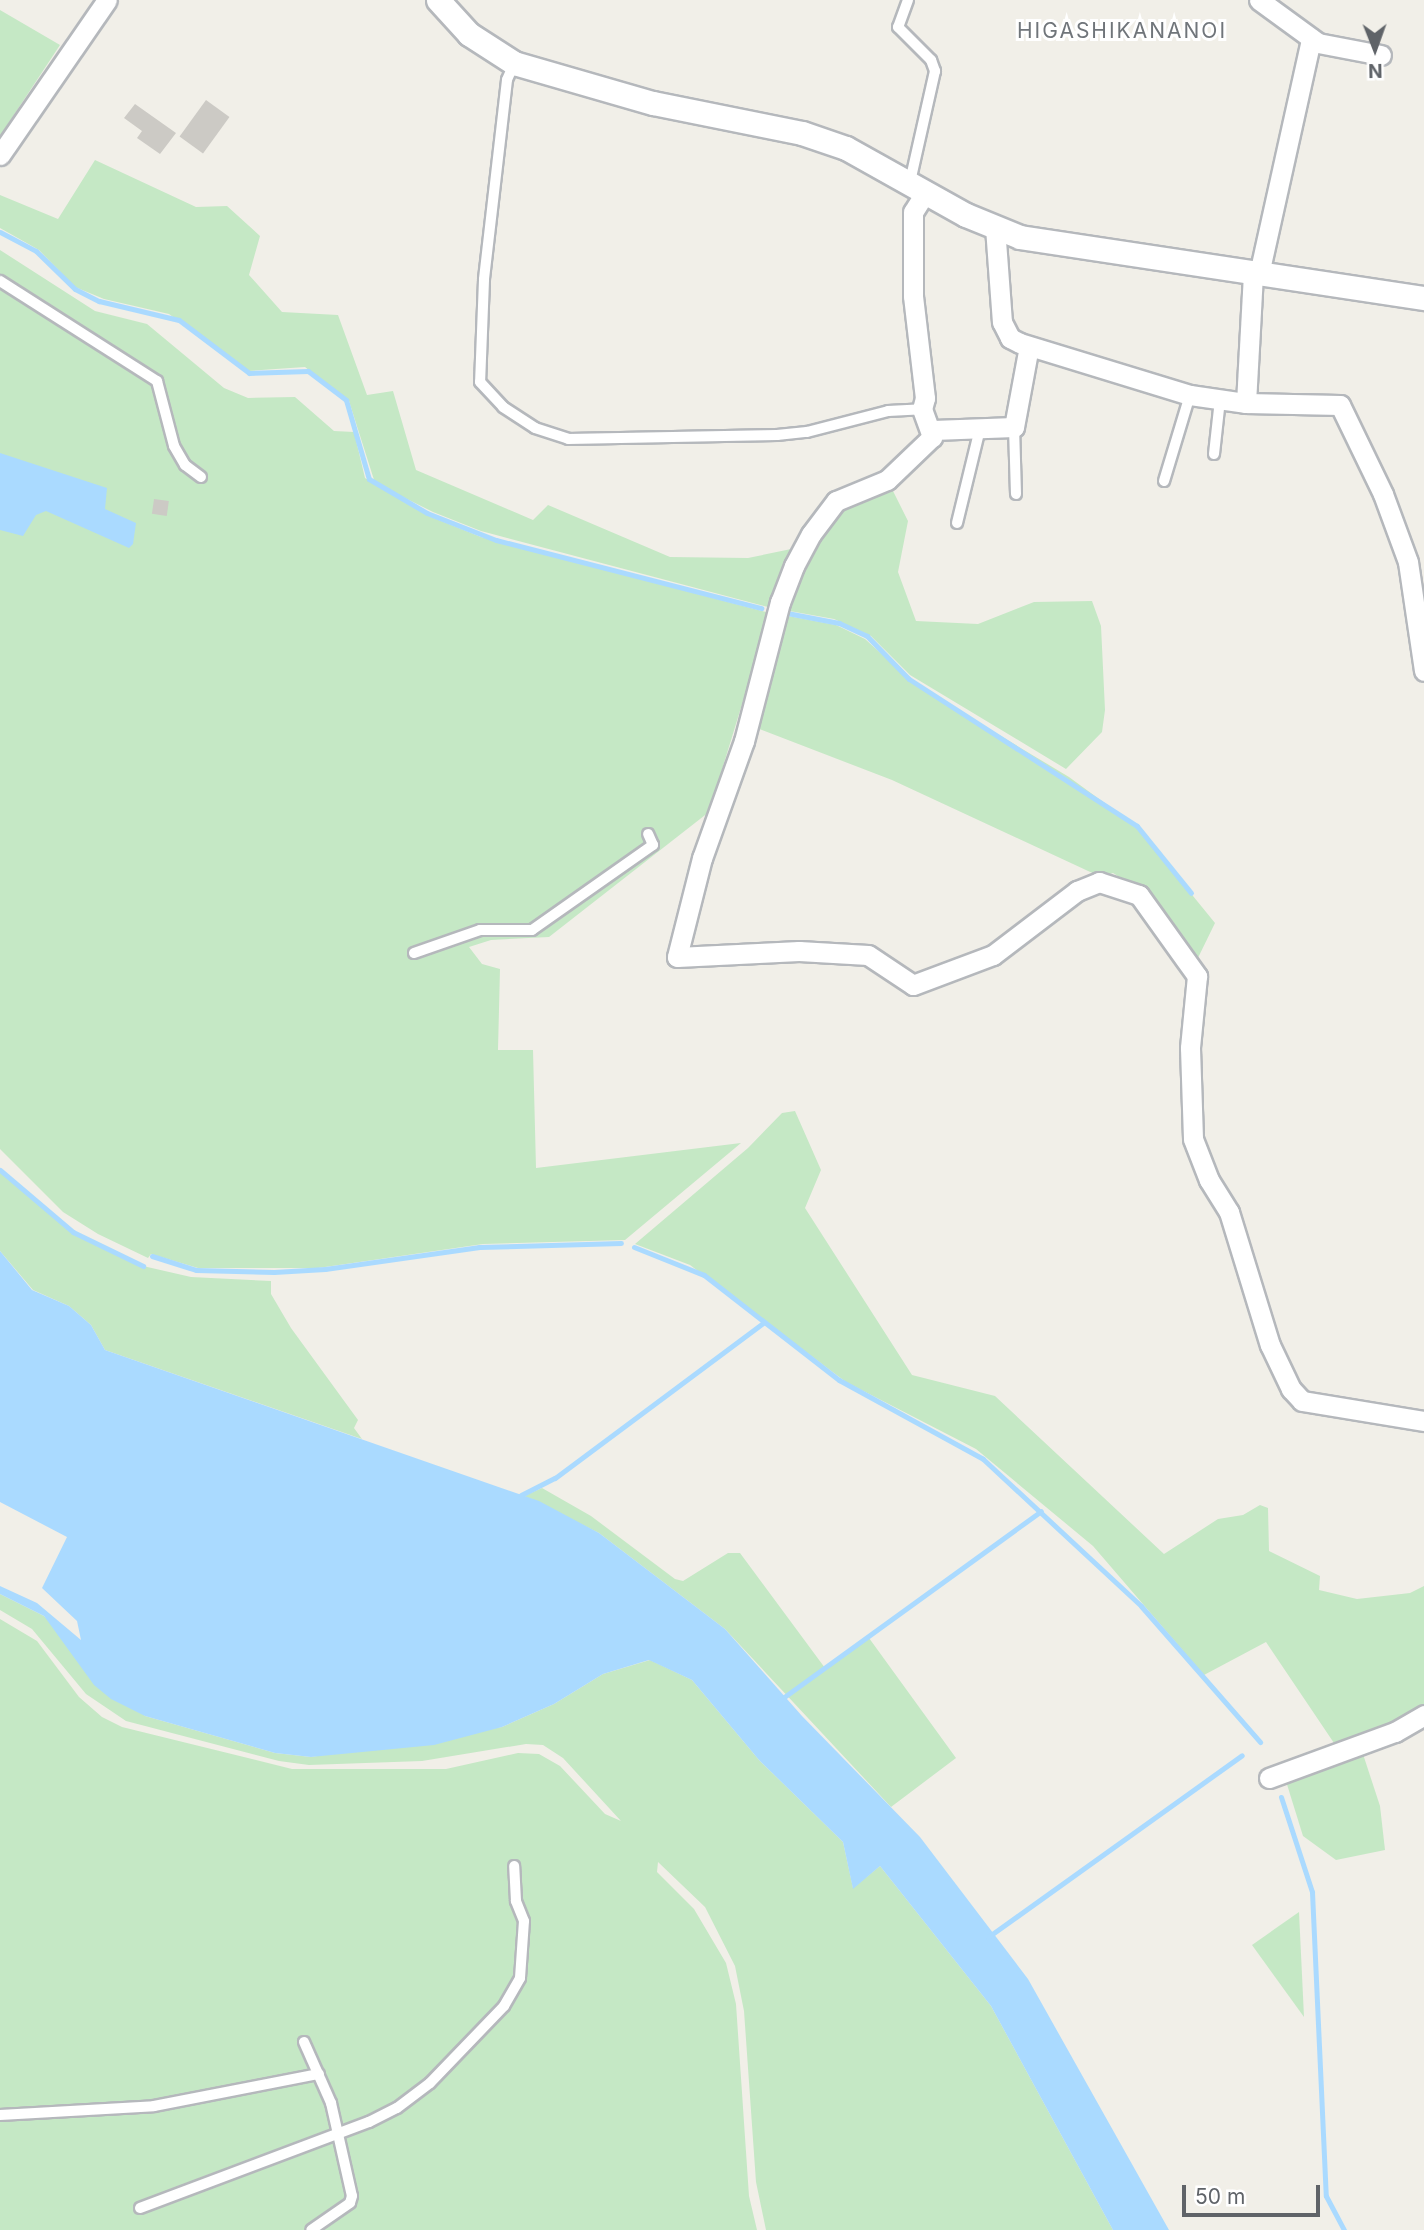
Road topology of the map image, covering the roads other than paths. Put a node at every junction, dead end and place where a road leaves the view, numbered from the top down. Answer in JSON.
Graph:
{"nodes":[{"id":1,"x":106,"y":0,"type":"edge"},
{"id":2,"x":438,"y":0,"type":"edge"},
{"id":3,"x":908,"y":0,"type":"edge"},
{"id":4,"x":1259,"y":0,"type":"edge"},
{"id":5,"x":1311,"y":39,"type":"junction"},
{"id":6,"x":1381,"y":55,"type":"dead end"},
{"id":7,"x":514,"y":63,"type":"junction"},
{"id":8,"x":0,"y":155,"type":"edge"},
{"id":9,"x":918,"y":187,"type":"junction"},
{"id":10,"x":996,"y":227,"type":"junction"},
{"id":11,"x":1256,"y":274,"type":"junction"},
{"id":12,"x":0,"y":281,"type":"edge"},
{"id":13,"x":1424,"y":298,"type":"edge"},
{"id":14,"x":1029,"y":346,"type":"junction"},
{"id":15,"x":1190,"y":395,"type":"junction"},
{"id":16,"x":1220,"y":400,"type":"junction"},
{"id":17,"x":1246,"y":403,"type":"junction"},
{"id":18,"x":922,"y":409,"type":"junction"},
{"id":19,"x":1014,"y":428,"type":"junction"},
{"id":20,"x":980,"y":429,"type":"junction"},
{"id":21,"x":933,"y":430,"type":"junction"},
{"id":22,"x":1214,"y":454,"type":"dead end"},
{"id":23,"x":201,"y":477,"type":"dead end"},
{"id":24,"x":1164,"y":481,"type":"dead end"},
{"id":25,"x":1016,"y":494,"type":"dead end"},
{"id":26,"x":957,"y":523,"type":"dead end"},
{"id":27,"x":1424,"y":671,"type":"edge"},
{"id":28,"x":648,"y":834,"type":"dead end"},
{"id":29,"x":414,"y":953,"type":"dead end"},
{"id":30,"x":1424,"y":1421,"type":"edge"},
{"id":31,"x":1424,"y":1716,"type":"edge"},
{"id":32,"x":1269,"y":1778,"type":"dead end"},
{"id":33,"x":514,"y":1866,"type":"dead end"},
{"id":34,"x":304,"y":2042,"type":"dead end"},
{"id":35,"x":319,"y":2074,"type":"junction"},
{"id":36,"x":0,"y":2115,"type":"edge"},
{"id":37,"x":336,"y":2134,"type":"junction"},
{"id":38,"x":140,"y":2208,"type":"dead end"},
{"id":39,"x":311,"y":2230,"type":"edge"}],
"edges":[{"from":1,"to":8,"type":"street"},
{"from":2,"to":7,"type":"street"},
{"from":3,"to":9,"type":"lane"},
{"from":4,"to":5,"type":"street"},
{"from":5,"to":6,"type":"street"},
{"from":5,"to":11,"type":"street"},
{"from":7,"to":9,"type":"street"},
{"from":7,"to":18,"type":"lane"},
{"from":9,"to":10,"type":"street"},
{"from":9,"to":18,"type":"street"},
{"from":10,"to":11,"type":"street"},
{"from":10,"to":14,"type":"street"},
{"from":11,"to":13,"type":"street"},
{"from":11,"to":17,"type":"street"},
{"from":12,"to":23,"type":"lane"},
{"from":14,"to":15,"type":"street"},
{"from":14,"to":19,"type":"street"},
{"from":15,"to":16,"type":"street"},
{"from":15,"to":24,"type":"lane"},
{"from":16,"to":17,"type":"street"},
{"from":16,"to":22,"type":"lane"},
{"from":17,"to":27,"type":"street"},
{"from":18,"to":21,"type":"street"},
{"from":19,"to":20,"type":"street"},
{"from":19,"to":25,"type":"lane"},
{"from":20,"to":21,"type":"street"},
{"from":20,"to":26,"type":"lane"},
{"from":21,"to":30,"type":"street"},
{"from":28,"to":29,"type":"lane"},
{"from":31,"to":32,"type":"street"},
{"from":33,"to":37,"type":"lane"},
{"from":34,"to":35,"type":"lane"},
{"from":35,"to":36,"type":"lane"},
{"from":35,"to":37,"type":"lane"},
{"from":37,"to":38,"type":"lane"},
{"from":37,"to":39,"type":"lane"}]}
